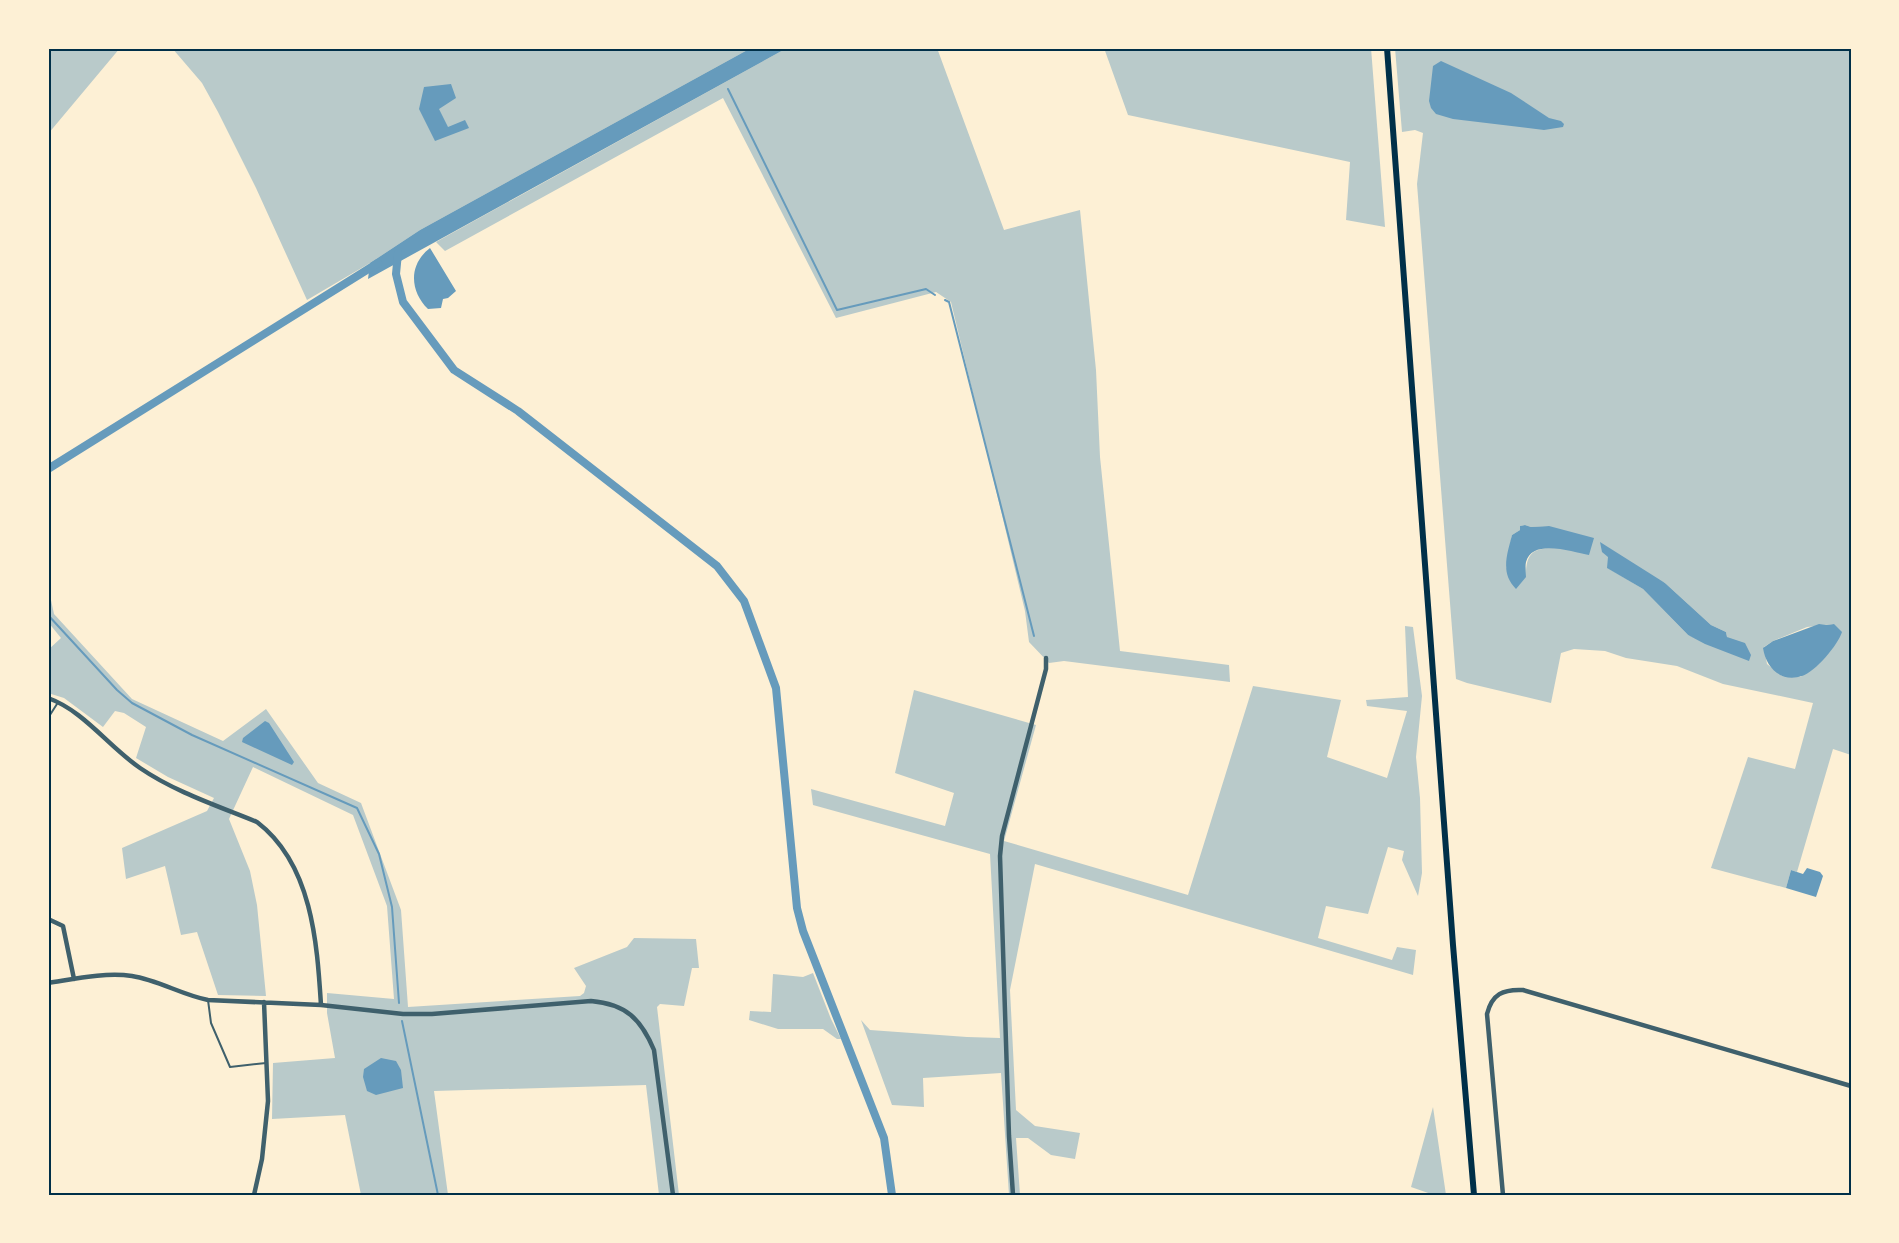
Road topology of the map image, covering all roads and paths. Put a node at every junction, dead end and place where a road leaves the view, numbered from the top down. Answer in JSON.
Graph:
{"nodes":[{"id":1,"x":1387,"y":48,"type":"edge"},
{"id":2,"x":1046,"y":658,"type":"dead end"},
{"id":3,"x":48,"y":698,"type":"edge"},
{"id":4,"x":59,"y":702,"type":"junction"},
{"id":5,"x":48,"y":717,"type":"edge"},
{"id":6,"x":48,"y":920,"type":"edge"},
{"id":7,"x":74,"y":979,"type":"junction"},
{"id":8,"x":48,"y":983,"type":"edge"},
{"id":9,"x":208,"y":1000,"type":"junction"},
{"id":10,"x":264,"y":1002,"type":"junction"},
{"id":11,"x":321,"y":1005,"type":"junction"},
{"id":12,"x":267,"y":1063,"type":"junction"},
{"id":13,"x":1851,"y":1086,"type":"edge"},
{"id":14,"x":254,"y":1195,"type":"edge"},
{"id":15,"x":673,"y":1195,"type":"edge"},
{"id":16,"x":1013,"y":1195,"type":"edge"},
{"id":17,"x":1474,"y":1195,"type":"edge"},
{"id":18,"x":1503,"y":1195,"type":"edge"}],
"edges":[{"from":1,"to":17,"type":"main road"},
{"from":2,"to":16,"type":"street"},
{"from":3,"to":4,"type":"street"},
{"from":4,"to":5,"type":"lane"},
{"from":4,"to":11,"type":"street"},
{"from":6,"to":7,"type":"street"},
{"from":7,"to":8,"type":"street"},
{"from":7,"to":9,"type":"street"},
{"from":9,"to":10,"type":"street"},
{"from":9,"to":12,"type":"lane"},
{"from":10,"to":11,"type":"street"},
{"from":10,"to":12,"type":"street"},
{"from":11,"to":15,"type":"street"},
{"from":12,"to":14,"type":"street"},
{"from":13,"to":18,"type":"street"}]}
